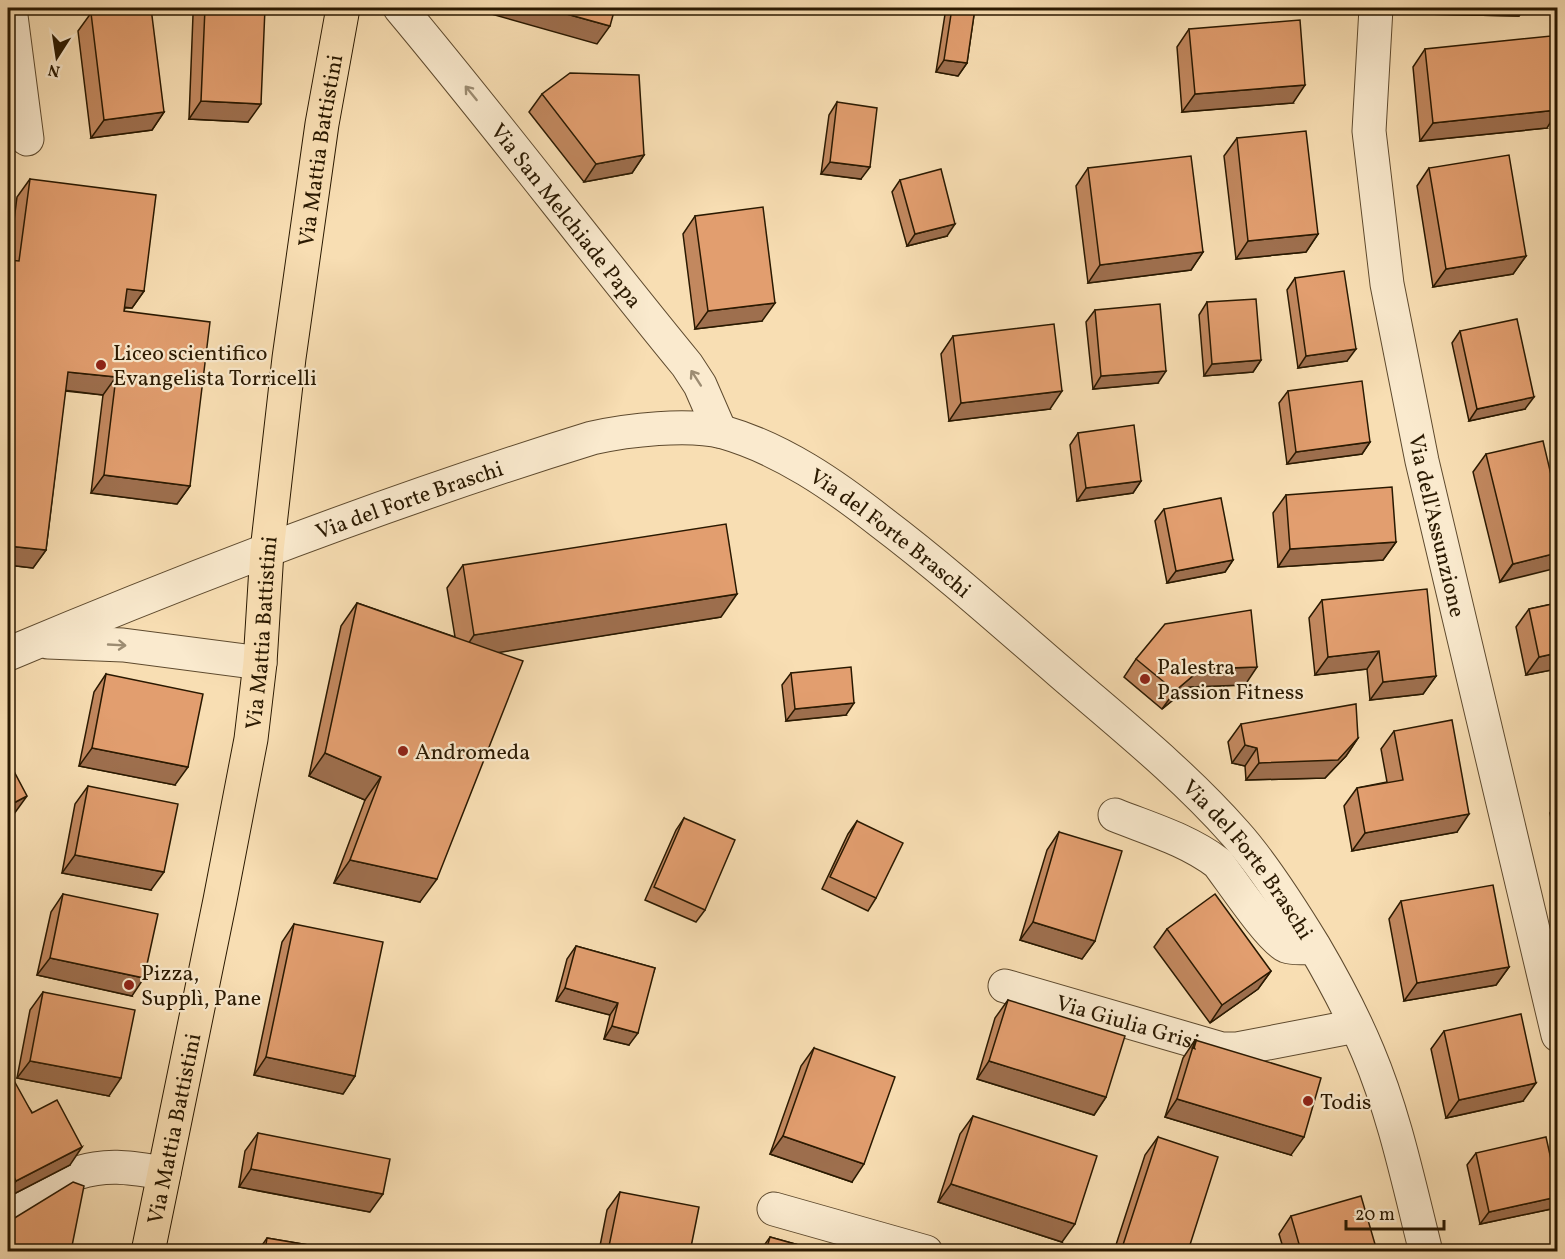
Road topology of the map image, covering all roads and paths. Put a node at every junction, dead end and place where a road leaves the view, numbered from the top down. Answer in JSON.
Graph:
{"nodes":[{"id":1,"x":10,"y":8,"type":"edge"},
{"id":2,"x":343,"y":8,"type":"edge"},
{"id":3,"x":400,"y":8,"type":"edge"},
{"id":4,"x":1376,"y":8,"type":"edge"},
{"id":5,"x":27,"y":139,"type":"dead end"},
{"id":6,"x":720,"y":431,"type":"junction"},
{"id":7,"x":267,"y":551,"type":"junction"},
{"id":8,"x":37,"y":642,"type":"junction"},
{"id":9,"x":8,"y":654,"type":"edge"},
{"id":10,"x":260,"y":663,"type":"junction"},
{"id":11,"x":1115,"y":815,"type":"dead end"},
{"id":12,"x":1314,"y":947,"type":"junction"},
{"id":13,"x":1005,"y":986,"type":"dead end"},
{"id":14,"x":1356,"y":1026,"type":"junction"},
{"id":15,"x":1557,"y":1035,"type":"edge"},
{"id":16,"x":164,"y":1173,"type":"junction"},
{"id":17,"x":774,"y":1209,"type":"dead end"},
{"id":18,"x":8,"y":1212,"type":"edge"},
{"id":19,"x":148,"y":1251,"type":"edge"},
{"id":20,"x":926,"y":1251,"type":"edge"},
{"id":21,"x":1426,"y":1251,"type":"edge"}],
"edges":[{"from":1,"to":5,"type":"street"},
{"from":2,"to":7,"type":"main road","name":"Via Mattia Battistini"},
{"from":6,"to":3,"type":"street","name":"Via San Melchiade Papa","one_way":true},
{"from":4,"to":15,"type":"street","name":"Via dell'Assunzione"},
{"from":6,"to":7,"type":"street","name":"Via del Forte Braschi"},
{"from":6,"to":12,"type":"street","name":"Via del Forte Braschi"},
{"from":7,"to":8,"type":"street","name":"Via del Forte Braschi"},
{"from":7,"to":10,"type":"main road","name":"Via Mattia Battistini"},
{"from":8,"to":9,"type":"street","name":"Via del Forte Braschi"},
{"from":8,"to":10,"type":"street","name":"Via del Forte Braschi","one_way":true},
{"from":10,"to":16,"type":"main road","name":"Via Mattia Battistini"},
{"from":11,"to":12,"type":"street"},
{"from":12,"to":14,"type":"street","name":"Via del Forte Braschi"},
{"from":13,"to":14,"type":"street","name":"Via Giulia Grisi"},
{"from":14,"to":21,"type":"street","name":"Via del Forte Braschi"},
{"from":16,"to":18,"type":"street"},
{"from":16,"to":19,"type":"main road","name":"Via Mattia Battistini"},
{"from":17,"to":20,"type":"street"}]}
